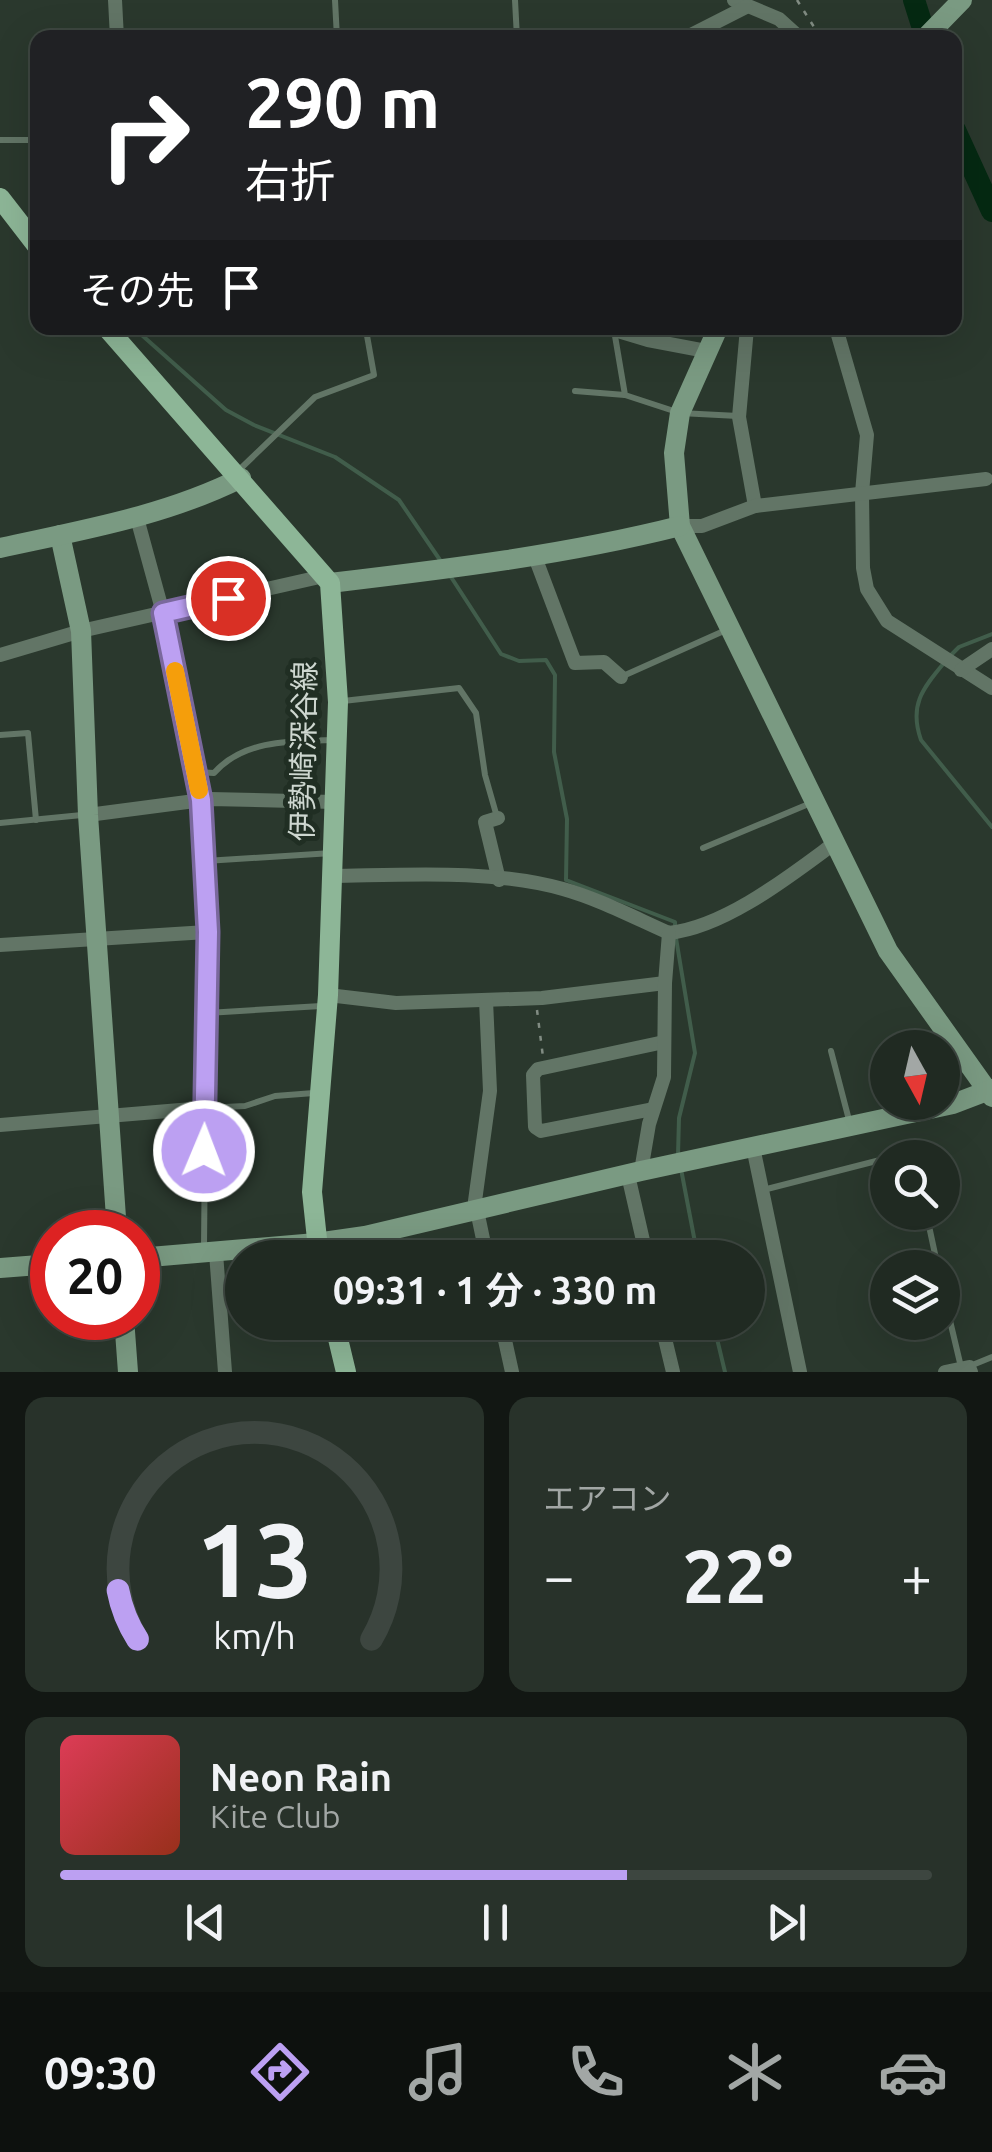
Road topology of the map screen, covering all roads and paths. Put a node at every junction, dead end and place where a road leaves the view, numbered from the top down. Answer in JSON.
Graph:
{"nodes":[{"id":1,"x":115,"y":0,"type":"edge"},
{"id":2,"x":335,"y":0,"type":"edge"},
{"id":3,"x":515,"y":0,"type":"edge"},
{"id":4,"x":797,"y":0,"type":"edge"},
{"id":5,"x":962,"y":0,"type":"edge"},
{"id":6,"x":740,"y":4,"type":"edge"},
{"id":7,"x":117,"y":30,"type":"edge"},
{"id":8,"x":337,"y":30,"type":"edge"},
{"id":9,"x":517,"y":30,"type":"edge"},
{"id":10,"x":698,"y":30,"type":"edge"},
{"id":11,"x":791,"y":30,"type":"edge"},
{"id":12,"x":816,"y":30,"type":"edge"},
{"id":13,"x":933,"y":30,"type":"edge"},
{"id":14,"x":0,"y":140,"type":"edge"},
{"id":15,"x":30,"y":140,"type":"edge"},
{"id":16,"x":0,"y":198,"type":"edge"},
{"id":17,"x":30,"y":237,"type":"edge"},
{"id":18,"x":113,"y":335,"type":"edge"},
{"id":19,"x":125,"y":335,"type":"edge"},
{"id":20,"x":371,"y":335,"type":"edge"},
{"id":21,"x":612,"y":335,"type":"edge"},
{"id":22,"x":637,"y":335,"type":"edge"},
{"id":23,"x":714,"y":335,"type":"edge"},
{"id":24,"x":746,"y":335,"type":"edge"},
{"id":25,"x":838,"y":335,"type":"edge"},
{"id":26,"x":126,"y":350,"type":"junction"},
{"id":27,"x":706,"y":351,"type":"junction"},
{"id":28,"x":575,"y":391,"type":"dead end"},
{"id":29,"x":625,"y":395,"type":"junction"},
{"id":30,"x":680,"y":413,"type":"junction"},
{"id":31,"x":739,"y":416,"type":"junction"},
{"id":32,"x":239,"y":476,"type":"junction"},
{"id":33,"x":986,"y":480,"type":"dead end"},
{"id":34,"x":862,"y":493,"type":"junction"},
{"id":35,"x":756,"y":506,"type":"junction"},
{"id":36,"x":137,"y":518,"type":"junction"},
{"id":37,"x":680,"y":526,"type":"junction"},
{"id":38,"x":60,"y":535,"type":"junction"},
{"id":39,"x":0,"y":548,"type":"edge"},
{"id":40,"x":536,"y":557,"type":"junction"},
{"id":41,"x":327,"y":580,"type":"junction"},
{"id":42,"x":163,"y":613,"type":"junction"},
{"id":43,"x":732,"y":627,"type":"junction"},
{"id":44,"x":80,"y":632,"type":"junction"},
{"id":45,"x":992,"y":649,"type":"edge"},
{"id":46,"x":0,"y":655,"type":"edge"},
{"id":47,"x":961,"y":670,"type":"junction"},
{"id":48,"x":621,"y":678,"type":"joint"},
{"id":49,"x":992,"y":688,"type":"edge"},
{"id":50,"x":338,"y":702,"type":"junction"},
{"id":51,"x":0,"y":735,"type":"edge"},
{"id":52,"x":336,"y":740,"type":"junction"},
{"id":53,"x":196,"y":772,"type":"junction"},
{"id":54,"x":201,"y":800,"type":"junction"},
{"id":55,"x":816,"y":801,"type":"junction"},
{"id":56,"x":334,"y":802,"type":"junction"},
{"id":57,"x":88,"y":815,"type":"junction"},
{"id":58,"x":498,"y":818,"type":"joint"},
{"id":59,"x":36,"y":820,"type":"junction"},
{"id":60,"x":0,"y":823,"type":"edge"},
{"id":61,"x":836,"y":842,"type":"junction"},
{"id":62,"x":703,"y":848,"type":"dead end"},
{"id":63,"x":333,"y":853,"type":"junction"},
{"id":64,"x":205,"y":861,"type":"junction"},
{"id":65,"x":332,"y":876,"type":"junction"},
{"id":66,"x":499,"y":880,"type":"junction"},
{"id":67,"x":208,"y":932,"type":"junction"},
{"id":68,"x":670,"y":933,"type":"junction"},
{"id":69,"x":96,"y":939,"type":"junction"},
{"id":70,"x":0,"y":946,"type":"edge"},
{"id":71,"x":665,"y":983,"type":"junction"},
{"id":72,"x":535,"y":998,"type":"junction"},
{"id":73,"x":328,"y":1000,"type":"junction"},
{"id":74,"x":486,"y":1000,"type":"junction"},
{"id":75,"x":207,"y":1013,"type":"junction"},
{"id":76,"x":664,"y":1042,"type":"junction"},
{"id":77,"x":832,"y":1051,"type":"dead end"},
{"id":78,"x":544,"y":1068,"type":"junction"},
{"id":79,"x":990,"y":1092,"type":"edge"},
{"id":80,"x":320,"y":1094,"type":"junction"},
{"id":81,"x":204,"y":1108,"type":"junction"},
{"id":82,"x":654,"y":1109,"type":"junction"},
{"id":83,"x":108,"y":1116,"type":"junction"},
{"id":84,"x":0,"y":1124,"type":"edge"},
{"id":85,"x":850,"y":1126,"type":"junction"},
{"id":86,"x":753,"y":1147,"type":"junction"},
{"id":87,"x":870,"y":1163,"type":"edge"},
{"id":88,"x":634,"y":1173,"type":"junction"},
{"id":89,"x":763,"y":1190,"type":"junction"},
{"id":90,"x":115,"y":1210,"type":"edge"},
{"id":91,"x":477,"y":1210,"type":"junction"},
{"id":92,"x":316,"y":1240,"type":"edge"},
{"id":93,"x":357,"y":1240,"type":"edge"},
{"id":94,"x":483,"y":1240,"type":"edge"},
{"id":95,"x":643,"y":1240,"type":"edge"},
{"id":96,"x":210,"y":1253,"type":"junction"},
{"id":97,"x":225,"y":1253,"type":"edge"},
{"id":98,"x":160,"y":1256,"type":"edge"},
{"id":99,"x":30,"y":1266,"type":"edge"},
{"id":100,"x":0,"y":1268,"type":"edge"},
{"id":101,"x":126,"y":1340,"type":"edge"},
{"id":102,"x":338,"y":1340,"type":"edge"},
{"id":103,"x":505,"y":1340,"type":"edge"},
{"id":104,"x":666,"y":1340,"type":"edge"},
{"id":105,"x":958,"y":1340,"type":"edge"},
{"id":106,"x":992,"y":1357,"type":"edge"},
{"id":107,"x":967,"y":1369,"type":"edge"},
{"id":108,"x":128,"y":1372,"type":"edge"},
{"id":109,"x":225,"y":1372,"type":"edge"},
{"id":110,"x":346,"y":1372,"type":"edge"},
{"id":111,"x":512,"y":1372,"type":"edge"},
{"id":112,"x":673,"y":1372,"type":"edge"},
{"id":113,"x":800,"y":1372,"type":"edge"},
{"id":114,"x":945,"y":1372,"type":"edge"}],
"edges":[{"from":1,"to":7,"type":"street"},
{"from":2,"to":8,"type":"lane"},
{"from":3,"to":9,"type":"lane"},
{"from":4,"to":12,"type":"path"},
{"from":5,"to":13,"type":"street"},
{"from":6,"to":10,"type":"street"},
{"from":6,"to":11,"type":"street"},
{"from":14,"to":15,"type":"lane"},
{"from":16,"to":17,"type":"main road"},
{"from":18,"to":26,"type":"main road"},
{"from":19,"to":26,"type":"street"},
{"from":20,"to":32,"type":"lane"},
{"from":21,"to":29,"type":"lane"},
{"from":22,"to":27,"type":"street"},
{"from":23,"to":27,"type":"street"},
{"from":24,"to":31,"type":"street"},
{"from":25,"to":34,"type":"street"},
{"from":26,"to":32,"type":"main road"},
{"from":27,"to":30,"type":"street"},
{"from":28,"to":29,"type":"lane"},
{"from":29,"to":30,"type":"lane"},
{"from":30,"to":31,"type":"lane"},
{"from":30,"to":37,"type":"street"},
{"from":31,"to":35,"type":"street"},
{"from":32,"to":36,"type":"street"},
{"from":32,"to":41,"type":"main road"},
{"from":33,"to":34,"type":"street"},
{"from":34,"to":35,"type":"street"},
{"from":34,"to":47,"type":"street"},
{"from":35,"to":37,"type":"street"},
{"from":36,"to":38,"type":"street"},
{"from":36,"to":42,"type":"street"},
{"from":37,"to":40,"type":"street"},
{"from":37,"to":43,"type":"street"},
{"from":38,"to":39,"type":"street"},
{"from":38,"to":44,"type":"street"},
{"from":40,"to":41,"type":"street"},
{"from":40,"to":48,"type":"street"},
{"from":41,"to":42,"type":"street"},
{"from":41,"to":50,"type":"main road","name":"伊勢崎深谷線"},
{"from":42,"to":44,"type":"street"},
{"from":42,"to":53,"type":"street"},
{"from":43,"to":48,"type":"lane"},
{"from":43,"to":55,"type":"street"},
{"from":44,"to":46,"type":"street"},
{"from":44,"to":57,"type":"street"},
{"from":45,"to":47,"type":"street"},
{"from":47,"to":49,"type":"street"},
{"from":50,"to":52,"type":"main road","name":"伊勢崎深谷線"},
{"from":50,"to":58,"type":"lane"},
{"from":51,"to":59,"type":"lane"},
{"from":52,"to":53,"type":"lane"},
{"from":52,"to":56,"type":"main road","name":"伊勢崎深谷線"},
{"from":53,"to":54,"type":"street"},
{"from":54,"to":56,"type":"street"},
{"from":54,"to":57,"type":"street"},
{"from":54,"to":64,"type":"street"},
{"from":55,"to":61,"type":"street"},
{"from":55,"to":62,"type":"lane"},
{"from":56,"to":63,"type":"main road","name":"伊勢崎深谷線"},
{"from":57,"to":59,"type":"lane"},
{"from":57,"to":69,"type":"street"},
{"from":58,"to":66,"type":"street"},
{"from":59,"to":60,"type":"lane"},
{"from":61,"to":68,"type":"street"},
{"from":61,"to":79,"type":"street"},
{"from":63,"to":64,"type":"lane"},
{"from":63,"to":65,"type":"main road","name":"伊勢崎深谷線"},
{"from":64,"to":67,"type":"street"},
{"from":65,"to":66,"type":"street"},
{"from":65,"to":73,"type":"main road","name":"伊勢崎深谷線"},
{"from":66,"to":68,"type":"street"},
{"from":67,"to":69,"type":"street"},
{"from":67,"to":75,"type":"lane"},
{"from":68,"to":71,"type":"street"},
{"from":69,"to":70,"type":"street"},
{"from":69,"to":83,"type":"street"},
{"from":71,"to":72,"type":"street"},
{"from":71,"to":76,"type":"street"},
{"from":72,"to":74,"type":"street"},
{"from":72,"to":78,"type":"path"},
{"from":73,"to":74,"type":"street"},
{"from":73,"to":75,"type":"lane"},
{"from":73,"to":80,"type":"main road","name":"伊勢崎深谷線"},
{"from":74,"to":91,"type":"street"},
{"from":75,"to":81,"type":"lane"},
{"from":76,"to":78,"type":"street"},
{"from":76,"to":82,"type":"street"},
{"from":77,"to":85,"type":"lane"},
{"from":78,"to":82,"type":"street"},
{"from":79,"to":85,"type":"street"},
{"from":80,"to":81,"type":"lane"},
{"from":80,"to":92,"type":"main road","name":"伊勢崎深谷線"},
{"from":81,"to":83,"type":"street"},
{"from":81,"to":96,"type":"lane"},
{"from":82,"to":88,"type":"street"},
{"from":83,"to":84,"type":"street"},
{"from":83,"to":90,"type":"street"},
{"from":85,"to":86,"type":"street"},
{"from":86,"to":88,"type":"street"},
{"from":86,"to":89,"type":"street"},
{"from":87,"to":89,"type":"lane"},
{"from":88,"to":91,"type":"street"},
{"from":88,"to":95,"type":"street"},
{"from":89,"to":113,"type":"street"},
{"from":91,"to":93,"type":"street"},
{"from":91,"to":94,"type":"street"},
{"from":96,"to":97,"type":"street"},
{"from":96,"to":98,"type":"street"},
{"from":96,"to":109,"type":"street"},
{"from":99,"to":100,"type":"street"},
{"from":101,"to":108,"type":"street"},
{"from":102,"to":110,"type":"main road"},
{"from":103,"to":111,"type":"street"},
{"from":104,"to":112,"type":"street"},
{"from":105,"to":107,"type":"lane"},
{"from":106,"to":107,"type":"lane"},
{"from":107,"to":114,"type":"street"}]}
